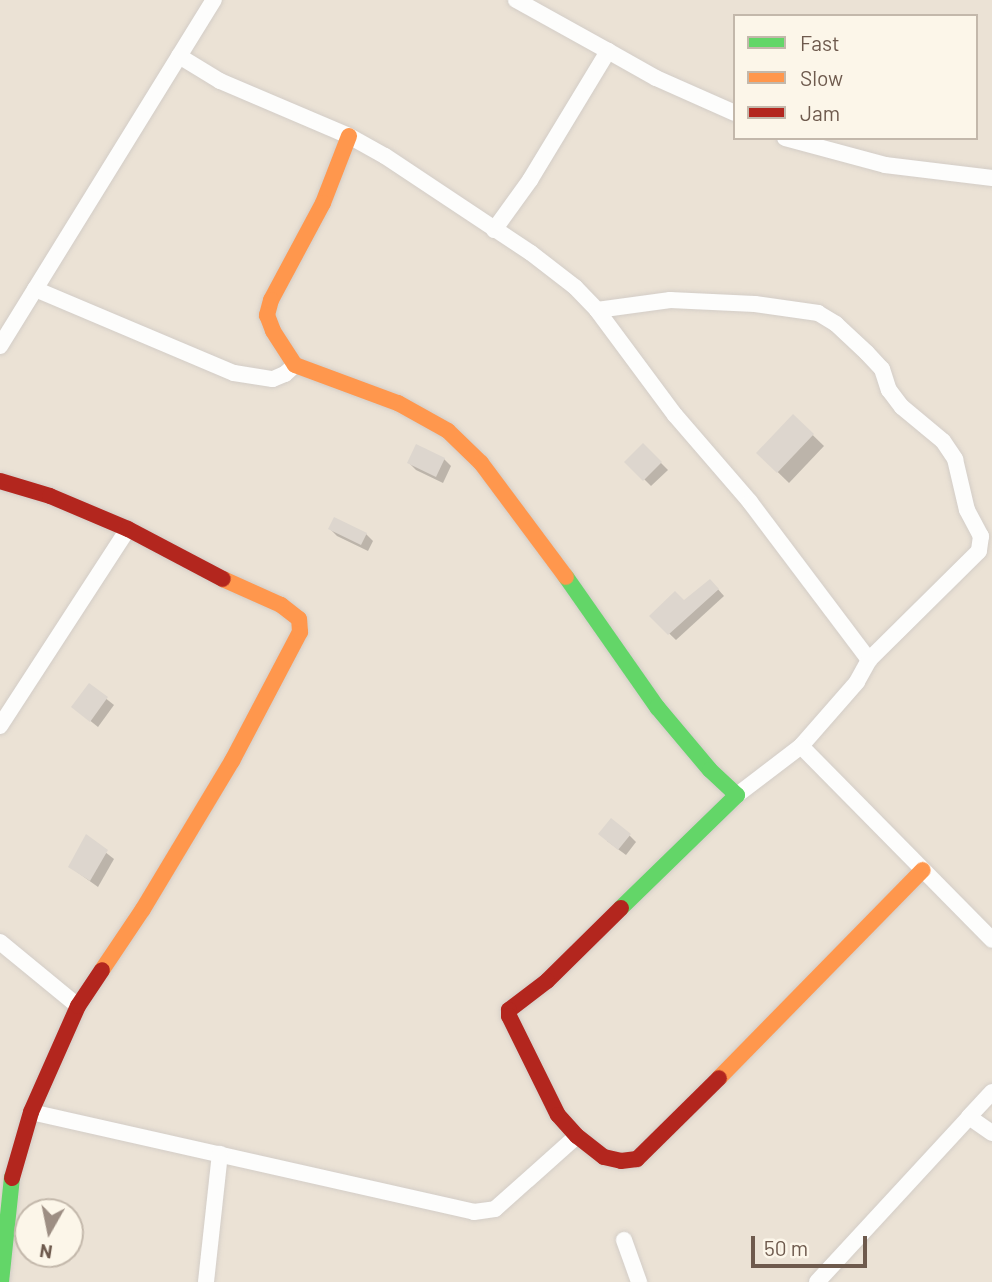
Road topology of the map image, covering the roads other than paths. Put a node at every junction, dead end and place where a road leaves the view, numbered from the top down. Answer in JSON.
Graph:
{"nodes":[{"id":1,"x":214,"y":0,"type":"edge"},
{"id":2,"x":516,"y":0,"type":"edge"},
{"id":3,"x":608,"y":51,"type":"junction"},
{"id":4,"x":179,"y":56,"type":"junction"},
{"id":5,"x":733,"y":112,"type":"edge"},
{"id":6,"x":349,"y":136,"type":"junction"},
{"id":7,"x":792,"y":140,"type":"edge"},
{"id":8,"x":992,"y":178,"type":"edge"},
{"id":9,"x":494,"y":230,"type":"junction"},
{"id":10,"x":35,"y":289,"type":"junction"},
{"id":11,"x":597,"y":310,"type":"junction"},
{"id":12,"x":0,"y":346,"type":"edge"},
{"id":13,"x":295,"y":365,"type":"junction"},
{"id":14,"x":0,"y":481,"type":"edge"},
{"id":15,"x":128,"y":529,"type":"junction"},
{"id":16,"x":869,"y":660,"type":"junction"},
{"id":17,"x":0,"y":726,"type":"edge"},
{"id":18,"x":802,"y":746,"type":"junction"},
{"id":19,"x":737,"y":795,"type":"junction"},
{"id":20,"x":923,"y":870,"type":"junction"},
{"id":21,"x":992,"y":940,"type":"edge"},
{"id":22,"x":0,"y":942,"type":"edge"},
{"id":23,"x":78,"y":1006,"type":"junction"},
{"id":24,"x":992,"y":1092,"type":"edge"},
{"id":25,"x":32,"y":1112,"type":"junction"},
{"id":26,"x":969,"y":1117,"type":"junction"},
{"id":27,"x":992,"y":1133,"type":"edge"},
{"id":28,"x":577,"y":1136,"type":"junction"},
{"id":29,"x":220,"y":1154,"type":"junction"},
{"id":30,"x":3,"y":1226,"type":"edge"},
{"id":31,"x":624,"y":1240,"type":"dead end"},
{"id":32,"x":1,"y":1282,"type":"edge"},
{"id":33,"x":206,"y":1282,"type":"edge"},
{"id":34,"x":639,"y":1282,"type":"edge"},
{"id":35,"x":817,"y":1282,"type":"edge"}],
"edges":[{"from":1,"to":4,"type":"street"},
{"from":2,"to":3,"type":"street"},
{"from":3,"to":5,"type":"street"},
{"from":3,"to":9,"type":"street"},
{"from":4,"to":6,"type":"street"},
{"from":4,"to":10,"type":"street"},
{"from":6,"to":9,"type":"street"},
{"from":6,"to":13,"type":"street"},
{"from":7,"to":8,"type":"street"},
{"from":9,"to":11,"type":"street"},
{"from":10,"to":12,"type":"street"},
{"from":10,"to":13,"type":"street"},
{"from":11,"to":16,"type":"street"},
{"from":11,"to":16,"type":"street"},
{"from":13,"to":19,"type":"street"},
{"from":14,"to":15,"type":"street"},
{"from":15,"to":17,"type":"street"},
{"from":15,"to":23,"type":"street"},
{"from":16,"to":18,"type":"street"},
{"from":18,"to":19,"type":"street"},
{"from":18,"to":20,"type":"street"},
{"from":19,"to":28,"type":"street"},
{"from":20,"to":21,"type":"street"},
{"from":20,"to":28,"type":"street"},
{"from":22,"to":23,"type":"street"},
{"from":23,"to":25,"type":"street"},
{"from":24,"to":26,"type":"street"},
{"from":25,"to":29,"type":"street"},
{"from":25,"to":30,"type":"street"},
{"from":26,"to":27,"type":"street"},
{"from":26,"to":35,"type":"street"},
{"from":28,"to":29,"type":"street"},
{"from":29,"to":33,"type":"street"},
{"from":30,"to":32,"type":"street"},
{"from":31,"to":34,"type":"street"}]}
